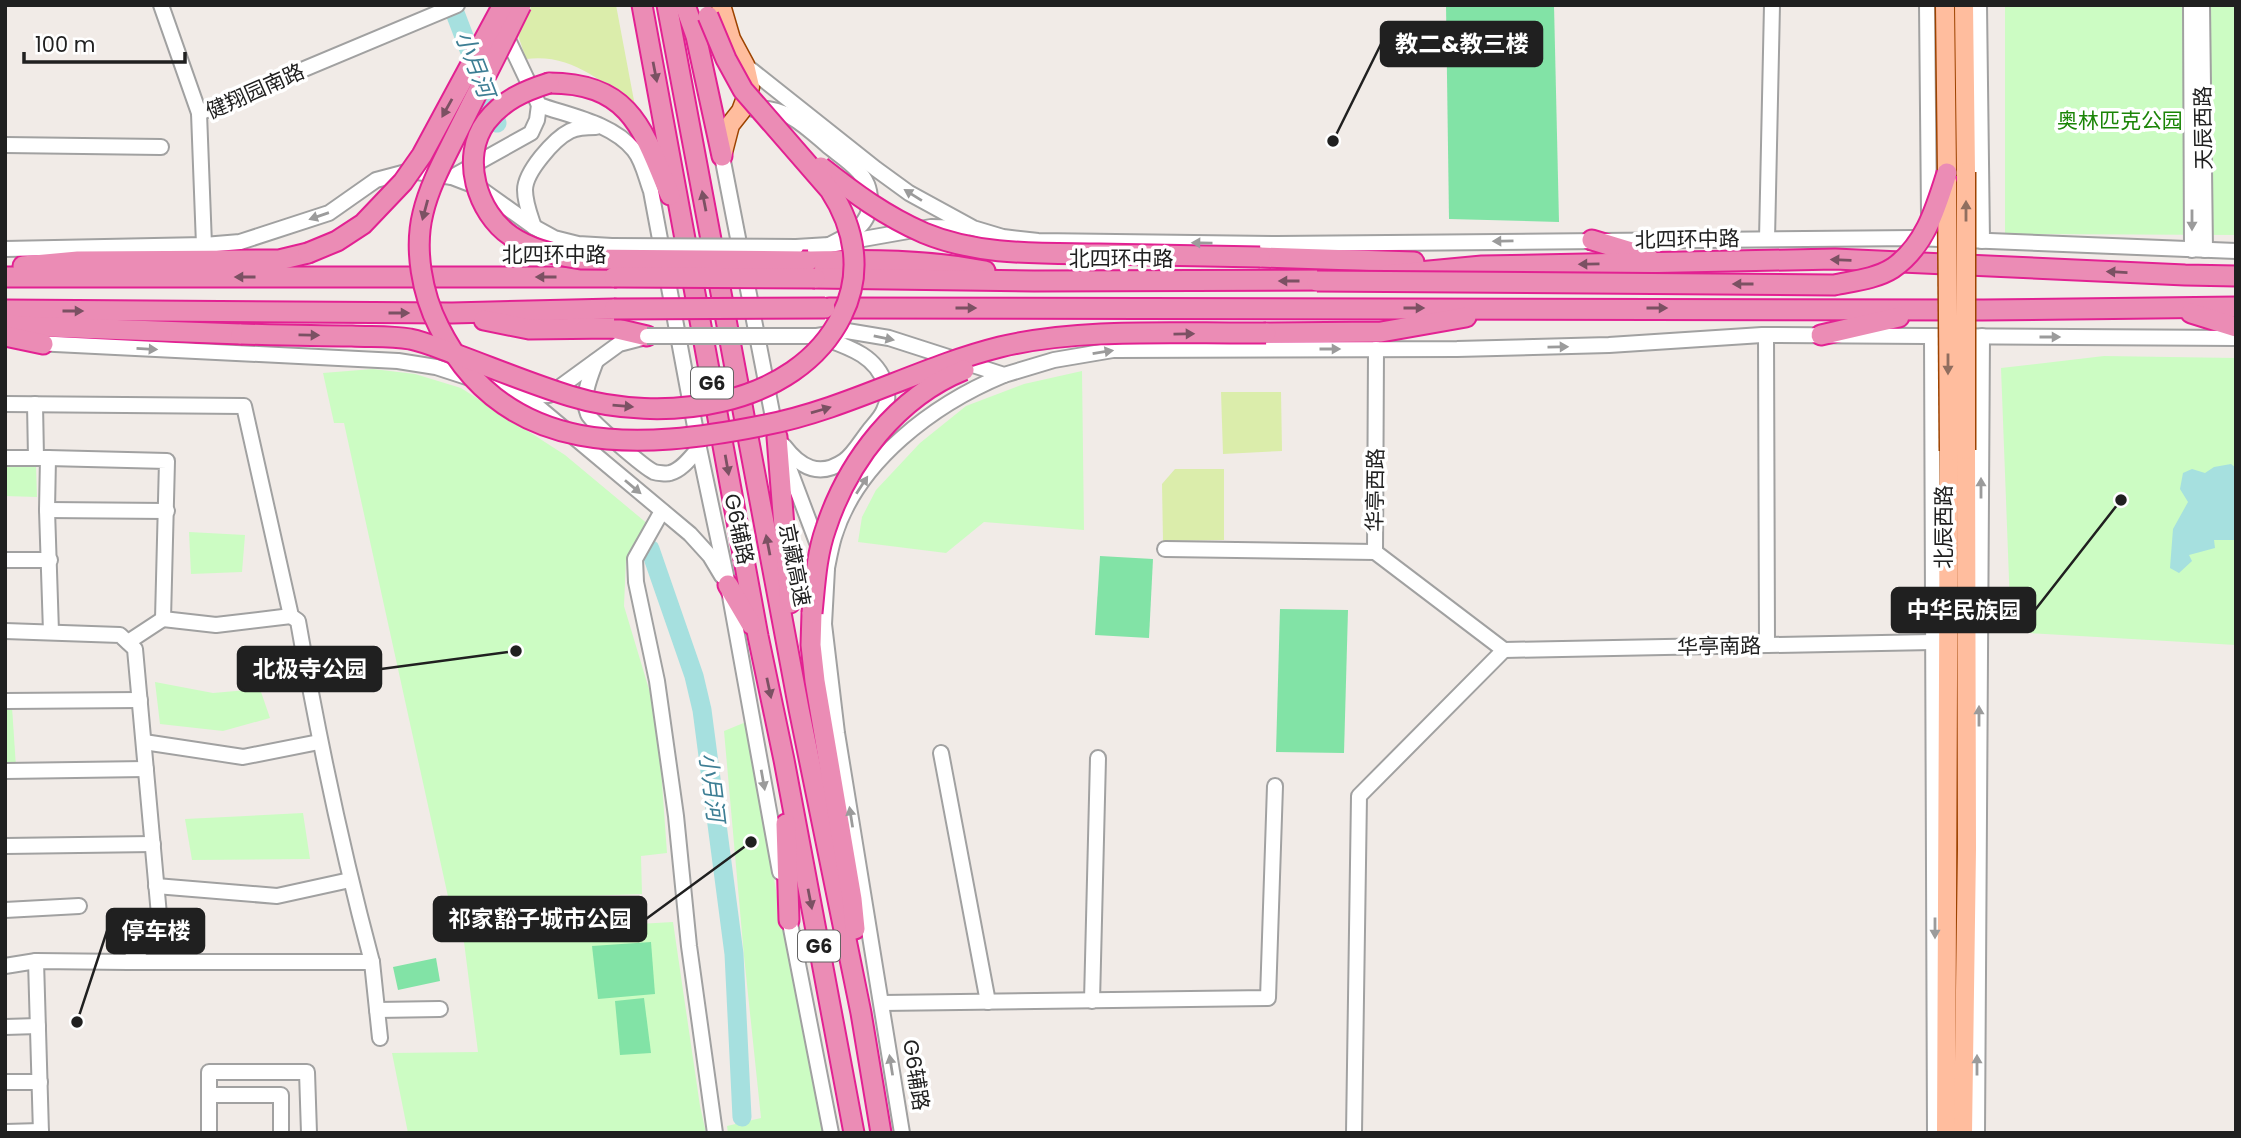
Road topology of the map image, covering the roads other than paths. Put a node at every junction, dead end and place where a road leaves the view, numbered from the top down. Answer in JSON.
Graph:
{"nodes":[{"id":1,"x":160,"y":5,"type":"edge"},
{"id":2,"x":457,"y":5,"type":"edge"},
{"id":3,"x":492,"y":5,"type":"edge"},
{"id":4,"x":503,"y":5,"type":"edge"},
{"id":5,"x":521,"y":5,"type":"edge"},
{"id":6,"x":642,"y":5,"type":"edge"},
{"id":7,"x":667,"y":5,"type":"edge"},
{"id":8,"x":685,"y":5,"type":"edge"},
{"id":9,"x":1772,"y":5,"type":"edge"},
{"id":10,"x":1927,"y":5,"type":"edge"},
{"id":11,"x":1945,"y":5,"type":"edge"},
{"id":12,"x":1964,"y":5,"type":"edge"},
{"id":13,"x":1979,"y":5,"type":"edge"},
{"id":14,"x":2191,"y":5,"type":"edge"},
{"id":15,"x":2202,"y":5,"type":"edge"},
{"id":16,"x":712,"y":9,"type":"edge"},
{"id":17,"x":745,"y":65,"type":"junction"},
{"id":18,"x":539,"y":105,"type":"junction"},
{"id":19,"x":741,"y":111,"type":"junction"},
{"id":20,"x":199,"y":113,"type":"junction"},
{"id":21,"x":603,"y":127,"type":"junction"},
{"id":22,"x":779,"y":133,"type":"junction"},
{"id":23,"x":5,"y":145,"type":"edge"},
{"id":24,"x":161,"y":147,"type":"dead end"},
{"id":25,"x":722,"y":156,"type":"junction"},
{"id":26,"x":1956,"y":172,"type":"junction"},
{"id":27,"x":452,"y":177,"type":"junction"},
{"id":28,"x":534,"y":227,"type":"junction"},
{"id":29,"x":973,"y":229,"type":"junction"},
{"id":30,"x":685,"y":232,"type":"junction"},
{"id":31,"x":1766,"y":239,"type":"junction"},
{"id":32,"x":1929,"y":239,"type":"junction"},
{"id":33,"x":1592,"y":240,"type":"junction"},
{"id":34,"x":1982,"y":240,"type":"junction"},
{"id":35,"x":829,"y":245,"type":"junction"},
{"id":36,"x":204,"y":246,"type":"junction"},
{"id":37,"x":5,"y":248,"type":"edge"},
{"id":38,"x":2198,"y":250,"type":"junction"},
{"id":39,"x":2236,"y":251,"type":"edge"},
{"id":40,"x":806,"y":262,"type":"junction"},
{"id":41,"x":1665,"y":262,"type":"junction"},
{"id":42,"x":1482,"y":265,"type":"junction"},
{"id":43,"x":2236,"y":265,"type":"edge"},
{"id":44,"x":5,"y":267,"type":"edge"},
{"id":45,"x":2185,"y":275,"type":"junction"},
{"id":46,"x":2236,"y":275,"type":"edge"},
{"id":47,"x":5,"y":277,"type":"edge"},
{"id":48,"x":1317,"y":281,"type":"junction"},
{"id":49,"x":2174,"y":307,"type":"junction"},
{"id":50,"x":2236,"y":307,"type":"edge"},
{"id":51,"x":1515,"y":308,"type":"junction"},
{"id":52,"x":1932,"y":309,"type":"junction"},
{"id":53,"x":5,"y":310,"type":"edge"},
{"id":54,"x":452,"y":313,"type":"junction"},
{"id":55,"x":5,"y":323,"type":"edge"},
{"id":56,"x":2236,"y":327,"type":"edge"},
{"id":57,"x":1108,"y":334,"type":"junction"},
{"id":58,"x":1766,"y":335,"type":"junction"},
{"id":59,"x":1821,"y":335,"type":"junction"},
{"id":60,"x":5,"y":336,"type":"edge"},
{"id":61,"x":817,"y":336,"type":"junction"},
{"id":62,"x":1932,"y":336,"type":"junction"},
{"id":63,"x":1982,"y":336,"type":"junction"},
{"id":64,"x":647,"y":337,"type":"junction"},
{"id":65,"x":2236,"y":338,"type":"edge"},
{"id":66,"x":5,"y":343,"type":"edge"},
{"id":67,"x":43,"y":344,"type":"junction"},
{"id":68,"x":1376,"y":349,"type":"junction"},
{"id":69,"x":596,"y":361,"type":"junction"},
{"id":70,"x":1004,"y":375,"type":"junction"},
{"id":71,"x":1981,"y":392,"type":"junction"},
{"id":72,"x":1932,"y":393,"type":"junction"},
{"id":73,"x":525,"y":396,"type":"junction"},
{"id":74,"x":5,"y":404,"type":"edge"},
{"id":75,"x":35,"y":404,"type":"junction"},
{"id":76,"x":777,"y":437,"type":"junction"},
{"id":77,"x":699,"y":448,"type":"junction"},
{"id":78,"x":1957,"y":451,"type":"junction"},
{"id":79,"x":5,"y":458,"type":"edge"},
{"id":80,"x":42,"y":458,"type":"junction"},
{"id":81,"x":47,"y":510,"type":"junction"},
{"id":82,"x":167,"y":511,"type":"junction"},
{"id":83,"x":662,"y":511,"type":"junction"},
{"id":84,"x":1165,"y":549,"type":"dead end"},
{"id":85,"x":1374,"y":552,"type":"junction"},
{"id":86,"x":50,"y":560,"type":"junction"},
{"id":87,"x":5,"y":561,"type":"edge"},
{"id":88,"x":827,"y":569,"type":"junction"},
{"id":89,"x":728,"y":585,"type":"junction"},
{"id":90,"x":291,"y":616,"type":"junction"},
{"id":91,"x":163,"y":619,"type":"junction"},
{"id":92,"x":5,"y":631,"type":"edge"},
{"id":93,"x":51,"y":632,"type":"junction"},
{"id":94,"x":758,"y":636,"type":"junction"},
{"id":95,"x":128,"y":642,"type":"junction"},
{"id":96,"x":1933,"y":642,"type":"junction"},
{"id":97,"x":1767,"y":645,"type":"junction"},
{"id":98,"x":1504,"y":650,"type":"junction"},
{"id":99,"x":140,"y":700,"type":"junction"},
{"id":100,"x":5,"y":701,"type":"edge"},
{"id":101,"x":799,"y":709,"type":"junction"},
{"id":102,"x":144,"y":742,"type":"junction"},
{"id":103,"x":319,"y":742,"type":"junction"},
{"id":104,"x":1979,"y":746,"type":"junction"},
{"id":105,"x":1948,"y":748,"type":"junction"},
{"id":106,"x":941,"y":753,"type":"dead end"},
{"id":107,"x":1098,"y":758,"type":"dead end"},
{"id":108,"x":784,"y":760,"type":"junction"},
{"id":109,"x":146,"y":769,"type":"junction"},
{"id":110,"x":5,"y":771,"type":"edge"},
{"id":111,"x":1934,"y":775,"type":"junction"},
{"id":112,"x":1966,"y":776,"type":"junction"},
{"id":113,"x":1275,"y":786,"type":"dead end"},
{"id":114,"x":153,"y":844,"type":"junction"},
{"id":115,"x":5,"y":846,"type":"edge"},
{"id":116,"x":1967,"y":849,"type":"junction"},
{"id":117,"x":1941,"y":860,"type":"junction"},
{"id":118,"x":350,"y":880,"type":"junction"},
{"id":119,"x":1978,"y":882,"type":"junction"},
{"id":120,"x":156,"y":886,"type":"junction"},
{"id":121,"x":79,"y":906,"type":"dead end"},
{"id":122,"x":5,"y":911,"type":"edge"},
{"id":123,"x":789,"y":920,"type":"junction"},
{"id":124,"x":36,"y":961,"type":"junction"},
{"id":125,"x":128,"y":962,"type":"junction"},
{"id":126,"x":372,"y":962,"type":"junction"},
{"id":127,"x":5,"y":966,"type":"edge"},
{"id":128,"x":1093,"y":1001,"type":"junction"},
{"id":129,"x":988,"y":1002,"type":"junction"},
{"id":130,"x":882,"y":1003,"type":"junction"},
{"id":131,"x":440,"y":1009,"type":"dead end"},
{"id":132,"x":377,"y":1010,"type":"junction"},
{"id":133,"x":861,"y":1013,"type":"junction"},
{"id":134,"x":38,"y":1026,"type":"junction"},
{"id":135,"x":5,"y":1027,"type":"edge"},
{"id":136,"x":380,"y":1038,"type":"dead end"},
{"id":137,"x":1947,"y":1077,"type":"junction"},
{"id":138,"x":5,"y":1082,"type":"edge"},
{"id":139,"x":40,"y":1082,"type":"junction"},
{"id":140,"x":209,"y":1095,"type":"junction"},
{"id":141,"x":1935,"y":1112,"type":"junction"},
{"id":142,"x":5,"y":1132,"type":"edge"},
{"id":143,"x":41,"y":1132,"type":"edge"},
{"id":144,"x":209,"y":1133,"type":"edge"},
{"id":145,"x":281,"y":1133,"type":"edge"},
{"id":146,"x":309,"y":1133,"type":"edge"},
{"id":147,"x":715,"y":1133,"type":"edge"},
{"id":148,"x":831,"y":1133,"type":"edge"},
{"id":149,"x":854,"y":1133,"type":"edge"},
{"id":150,"x":881,"y":1133,"type":"edge"},
{"id":151,"x":902,"y":1133,"type":"edge"},
{"id":152,"x":1354,"y":1133,"type":"edge"},
{"id":153,"x":1935,"y":1133,"type":"edge"},
{"id":154,"x":1946,"y":1133,"type":"edge"},
{"id":155,"x":1963,"y":1133,"type":"edge"},
{"id":156,"x":1977,"y":1133,"type":"edge"}],
"edges":[{"from":1,"to":20,"type":"street"},
{"from":2,"to":20,"type":"street","name":"健翔园南路"},
{"from":3,"to":18,"type":"street"},
{"from":4,"to":44,"type":"highway","one_way":true,"bridge":true},
{"from":5,"to":57,"type":"highway","one_way":true,"bridge":true},
{"from":6,"to":30,"type":"highway","number":"G6","one_way":true},
{"from":101,"to":7,"type":"highway","name":"京藏高速","number":"G6","one_way":true},
{"from":8,"to":25,"type":"highway"},
{"from":9,"to":31,"type":"street"},
{"from":10,"to":32,"type":"street"},
{"from":11,"to":26,"type":"main road","name":"北辰西路"},
{"from":12,"to":26,"type":"main road","name":"北辰西路"},
{"from":34,"to":13,"type":"street","one_way":true},
{"from":14,"to":38,"type":"street","name":"天辰西路","one_way":true},
{"from":15,"to":38,"type":"street","name":"天辰西路"},
{"from":16,"to":17,"type":"main road","name":"G6辅路"},
{"from":16,"to":22,"type":"highway","bridge":true},
{"from":17,"to":19,"type":"main road","name":"G6辅路"},
{"from":29,"to":17,"type":"street","one_way":true},
{"from":18,"to":21,"type":"street","name":"G6辅路"},
{"from":18,"to":27,"type":"street"},
{"from":19,"to":25,"type":"main road","name":"G6辅路"},
{"from":19,"to":35,"type":"street"},
{"from":20,"to":36,"type":"street","name":"健翔园南路"},
{"from":21,"to":28,"type":"street"},
{"from":21,"to":77,"type":"street","name":"G6辅路"},
{"from":22,"to":42,"type":"highway","bridge":true},
{"from":55,"to":22,"type":"highway","one_way":true,"bridge":true},
{"from":23,"to":24,"type":"street"},
{"from":25,"to":76,"type":"street","name":"G6辅路"},
{"from":26,"to":48,"type":"highway","one_way":true,"bridge":true},
{"from":26,"to":78,"type":"main road","name":"北辰西路","bridge":true},
{"from":27,"to":28,"type":"street"},
{"from":27,"to":36,"type":"street","one_way":true},
{"from":28,"to":40,"type":"street","bridge":true},
{"from":33,"to":29,"type":"street","name":"北四环中路","one_way":true},
{"from":29,"to":35,"type":"street"},
{"from":30,"to":40,"type":"highway","bridge":true},
{"from":30,"to":94,"type":"highway","number":"G6","one_way":true},
{"from":31,"to":32,"type":"street","name":"北四环中路"},
{"from":31,"to":33,"type":"street","name":"北四环中路"},
{"from":32,"to":34,"type":"street","name":"北四环中路"},
{"from":33,"to":41,"type":"highway"},
{"from":34,"to":38,"type":"street","name":"北四环中路"},
{"from":35,"to":40,"type":"street"},
{"from":36,"to":37,"type":"street"},
{"from":38,"to":39,"type":"street","name":"北四环中路"},
{"from":40,"to":47,"type":"highway","name":"北四环中路","one_way":true,"bridge":true},
{"from":48,"to":40,"type":"highway","name":"北四环中路","one_way":true},
{"from":41,"to":42,"type":"highway","name":"北四环中路","one_way":true},
{"from":45,"to":41,"type":"highway","name":"北四环中路","one_way":true},
{"from":42,"to":48,"type":"highway","name":"北四环中路"},
{"from":43,"to":45,"type":"highway"},
{"from":45,"to":46,"type":"highway","name":"北四环中路"},
{"from":49,"to":50,"type":"highway"},
{"from":49,"to":52,"type":"highway"},
{"from":49,"to":56,"type":"highway"},
{"from":51,"to":52,"type":"highway","one_way":true},
{"from":54,"to":51,"type":"highway","one_way":true,"bridge":true},
{"from":57,"to":51,"type":"highway","one_way":true,"bridge":true},
{"from":52,"to":59,"type":"highway"},
{"from":53,"to":54,"type":"highway","one_way":true},
{"from":54,"to":64,"type":"highway"},
{"from":57,"to":133,"type":"highway","bridge":true},
{"from":58,"to":59,"type":"street"},
{"from":68,"to":58,"type":"street","one_way":true},
{"from":58,"to":97,"type":"street"},
{"from":59,"to":62,"type":"street"},
{"from":60,"to":67,"type":"highway"},
{"from":61,"to":64,"type":"street","bridge":true},
{"from":61,"to":70,"type":"street","one_way":true},
{"from":61,"to":76,"type":"street"},
{"from":62,"to":63,"type":"street"},
{"from":62,"to":72,"type":"street","name":"北辰西路"},
{"from":63,"to":65,"type":"street","one_way":true},
{"from":63,"to":71,"type":"street","name":"北辰西路"},
{"from":64,"to":69,"type":"street"},
{"from":66,"to":67,"type":"street"},
{"from":67,"to":73,"type":"street","one_way":true},
{"from":70,"to":68,"type":"street","one_way":true},
{"from":68,"to":85,"type":"street","name":"华亭西路"},
{"from":69,"to":73,"type":"street"},
{"from":69,"to":77,"type":"street"},
{"from":88,"to":70,"type":"street","one_way":true},
{"from":71,"to":72,"type":"street"},
{"from":104,"to":71,"type":"street","name":"北辰西路","one_way":true},
{"from":72,"to":96,"type":"street","name":"北辰西路"},
{"from":73,"to":83,"type":"street","one_way":true},
{"from":74,"to":75,"type":"street"},
{"from":75,"to":80,"type":"street"},
{"from":75,"to":90,"type":"street"},
{"from":76,"to":88,"type":"street","name":"G6辅路"},
{"from":76,"to":101,"type":"highway"},
{"from":77,"to":89,"type":"street","name":"G6辅路"},
{"from":78,"to":105,"type":"main road","name":"北辰西路"},
{"from":78,"to":112,"type":"main road","name":"北辰西路"},
{"from":79,"to":80,"type":"street"},
{"from":80,"to":81,"type":"street"},
{"from":80,"to":82,"type":"street"},
{"from":81,"to":82,"type":"street"},
{"from":81,"to":86,"type":"street"},
{"from":82,"to":91,"type":"street"},
{"from":83,"to":89,"type":"street"},
{"from":83,"to":147,"type":"street"},
{"from":84,"to":85,"type":"street"},
{"from":85,"to":98,"type":"street","name":"华亭西路"},
{"from":86,"to":87,"type":"street"},
{"from":86,"to":93,"type":"street"},
{"from":130,"to":88,"type":"street","name":"G6辅路","one_way":true},
{"from":89,"to":94,"type":"highway"},
{"from":89,"to":123,"type":"street","name":"G6辅路","one_way":true},
{"from":90,"to":91,"type":"street"},
{"from":90,"to":103,"type":"street"},
{"from":91,"to":95,"type":"street"},
{"from":92,"to":93,"type":"street"},
{"from":93,"to":95,"type":"street"},
{"from":94,"to":108,"type":"highway","number":"G6","one_way":true},
{"from":95,"to":99,"type":"street"},
{"from":96,"to":97,"type":"street","name":"华亭南路"},
{"from":96,"to":111,"type":"street","name":"北辰西路"},
{"from":97,"to":98,"type":"street","name":"华亭南路"},
{"from":98,"to":152,"type":"street"},
{"from":99,"to":100,"type":"street"},
{"from":99,"to":102,"type":"street"},
{"from":101,"to":133,"type":"highway","name":"京藏高速","number":"G6"},
{"from":102,"to":103,"type":"street"},
{"from":102,"to":109,"type":"street"},
{"from":103,"to":118,"type":"street"},
{"from":104,"to":112,"type":"main road"},
{"from":104,"to":119,"type":"street","name":"北辰西路"},
{"from":105,"to":111,"type":"main road"},
{"from":105,"to":117,"type":"main road","name":"北辰西路"},
{"from":106,"to":129,"type":"street"},
{"from":107,"to":128,"type":"street"},
{"from":108,"to":123,"type":"highway"},
{"from":108,"to":149,"type":"highway","number":"G6","one_way":true},
{"from":109,"to":110,"type":"street"},
{"from":109,"to":114,"type":"street"},
{"from":111,"to":117,"type":"street","name":"北辰西路"},
{"from":112,"to":116,"type":"main road","name":"北辰西路"},
{"from":113,"to":128,"type":"street"},
{"from":114,"to":115,"type":"street"},
{"from":114,"to":120,"type":"street"},
{"from":116,"to":119,"type":"main road"},
{"from":116,"to":155,"type":"main road","name":"北辰西路"},
{"from":117,"to":137,"type":"main road","name":"北辰西路"},
{"from":117,"to":141,"type":"street","name":"北辰西路","one_way":true},
{"from":118,"to":120,"type":"street"},
{"from":118,"to":126,"type":"street"},
{"from":156,"to":119,"type":"street","name":"北辰西路","one_way":true},
{"from":120,"to":125,"type":"street"},
{"from":121,"to":122,"type":"street"},
{"from":123,"to":148,"type":"street","name":"G6辅路"},
{"from":124,"to":125,"type":"street"},
{"from":124,"to":127,"type":"street"},
{"from":124,"to":134,"type":"street"},
{"from":125,"to":126,"type":"street"},
{"from":126,"to":132,"type":"street"},
{"from":128,"to":129,"type":"street"},
{"from":129,"to":130,"type":"street"},
{"from":151,"to":130,"type":"street","name":"G6辅路","one_way":true},
{"from":131,"to":132,"type":"street"},
{"from":132,"to":136,"type":"street"},
{"from":133,"to":150,"type":"highway","name":"京藏高速","number":"G6"},
{"from":134,"to":135,"type":"street"},
{"from":134,"to":139,"type":"street"},
{"from":137,"to":141,"type":"main road"},
{"from":137,"to":154,"type":"main road","name":"北辰西路"},
{"from":138,"to":139,"type":"street"},
{"from":139,"to":143,"type":"street"},
{"from":140,"to":144,"type":"street"},
{"from":140,"to":145,"type":"street"},
{"from":140,"to":146,"type":"street"},
{"from":141,"to":153,"type":"street","name":"北辰西路"},
{"from":142,"to":143,"type":"street"}]}
